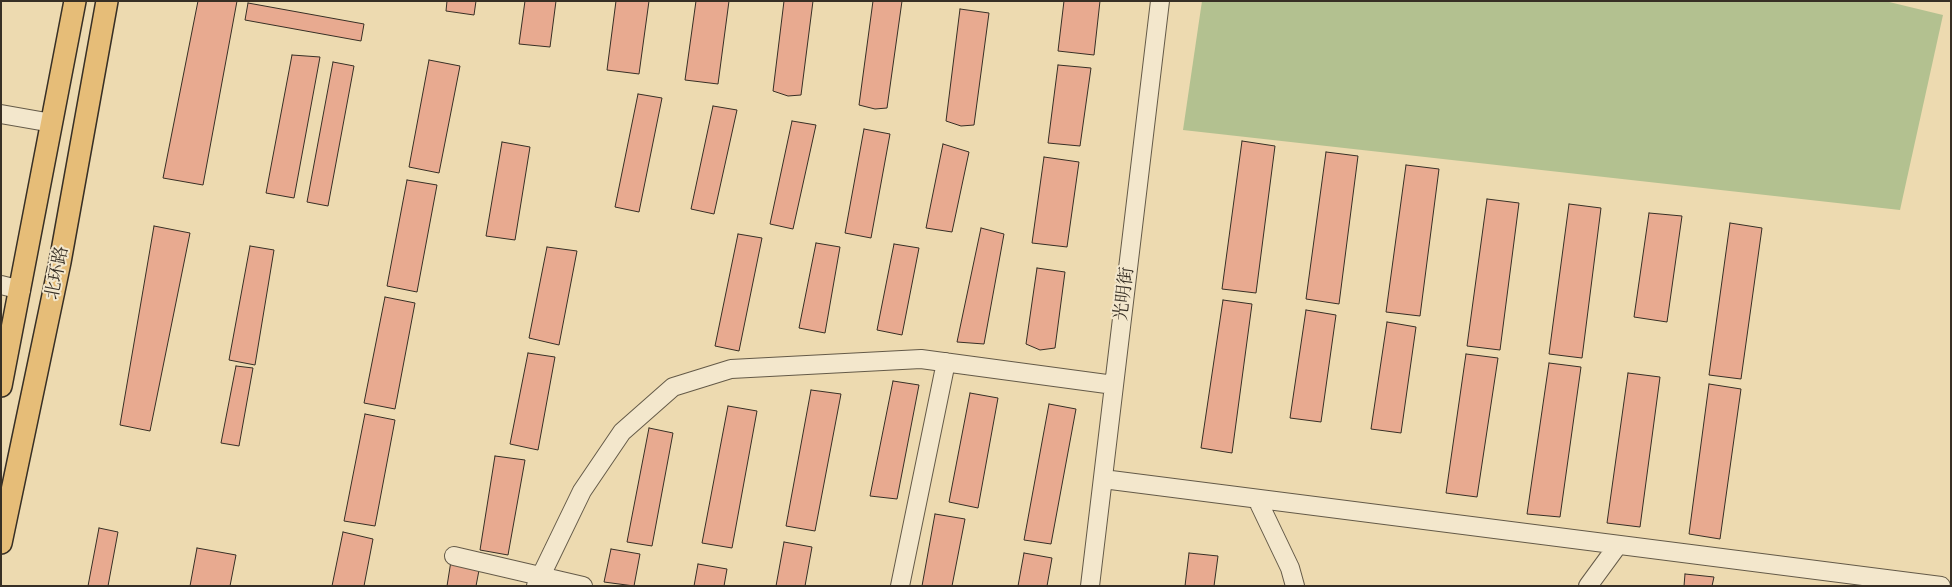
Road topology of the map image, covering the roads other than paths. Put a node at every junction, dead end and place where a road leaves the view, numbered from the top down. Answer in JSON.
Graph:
{"nodes":[{"id":1,"x":75,"y":1,"type":"edge"},
{"id":2,"x":107,"y":1,"type":"edge"},
{"id":3,"x":1160,"y":1,"type":"edge"},
{"id":4,"x":1,"y":114,"type":"edge"},
{"id":5,"x":52,"y":124,"type":"junction"},
{"id":6,"x":11,"y":288,"type":"edge"},
{"id":7,"x":946,"y":362,"type":"junction"},
{"id":8,"x":1114,"y":385,"type":"junction"},
{"id":9,"x":1,"y":386,"type":"edge"},
{"id":10,"x":1103,"y":479,"type":"junction"},
{"id":11,"x":1256,"y":499,"type":"junction"},
{"id":12,"x":1,"y":543,"type":"edge"},
{"id":13,"x":1618,"y":545,"type":"junction"},
{"id":14,"x":454,"y":556,"type":"dead end"},
{"id":15,"x":538,"y":581,"type":"edge"},
{"id":16,"x":583,"y":586,"type":"edge"},
{"id":17,"x":900,"y":586,"type":"edge"},
{"id":18,"x":1090,"y":586,"type":"edge"},
{"id":19,"x":1295,"y":586,"type":"edge"},
{"id":20,"x":1588,"y":586,"type":"edge"},
{"id":21,"x":1940,"y":586,"type":"edge"}],
"edges":[{"from":1,"to":5,"type":"main road","name":"北环路"},
{"from":2,"to":12,"type":"main road","name":"北环路"},
{"from":3,"to":8,"type":"street","name":"光明街"},
{"from":4,"to":5,"type":"street"},
{"from":5,"to":6,"type":"main road","name":"北环路"},
{"from":6,"to":9,"type":"main road","name":"北环路"},
{"from":7,"to":8,"type":"street"},
{"from":7,"to":15,"type":"street"},
{"from":7,"to":17,"type":"street"},
{"from":8,"to":10,"type":"street","name":"光明街"},
{"from":10,"to":11,"type":"street"},
{"from":10,"to":18,"type":"street","name":"光明街"},
{"from":11,"to":13,"type":"street"},
{"from":11,"to":19,"type":"street"},
{"from":13,"to":20,"type":"street"},
{"from":13,"to":21,"type":"street"},
{"from":14,"to":15,"type":"street"},
{"from":15,"to":16,"type":"street"}]}
